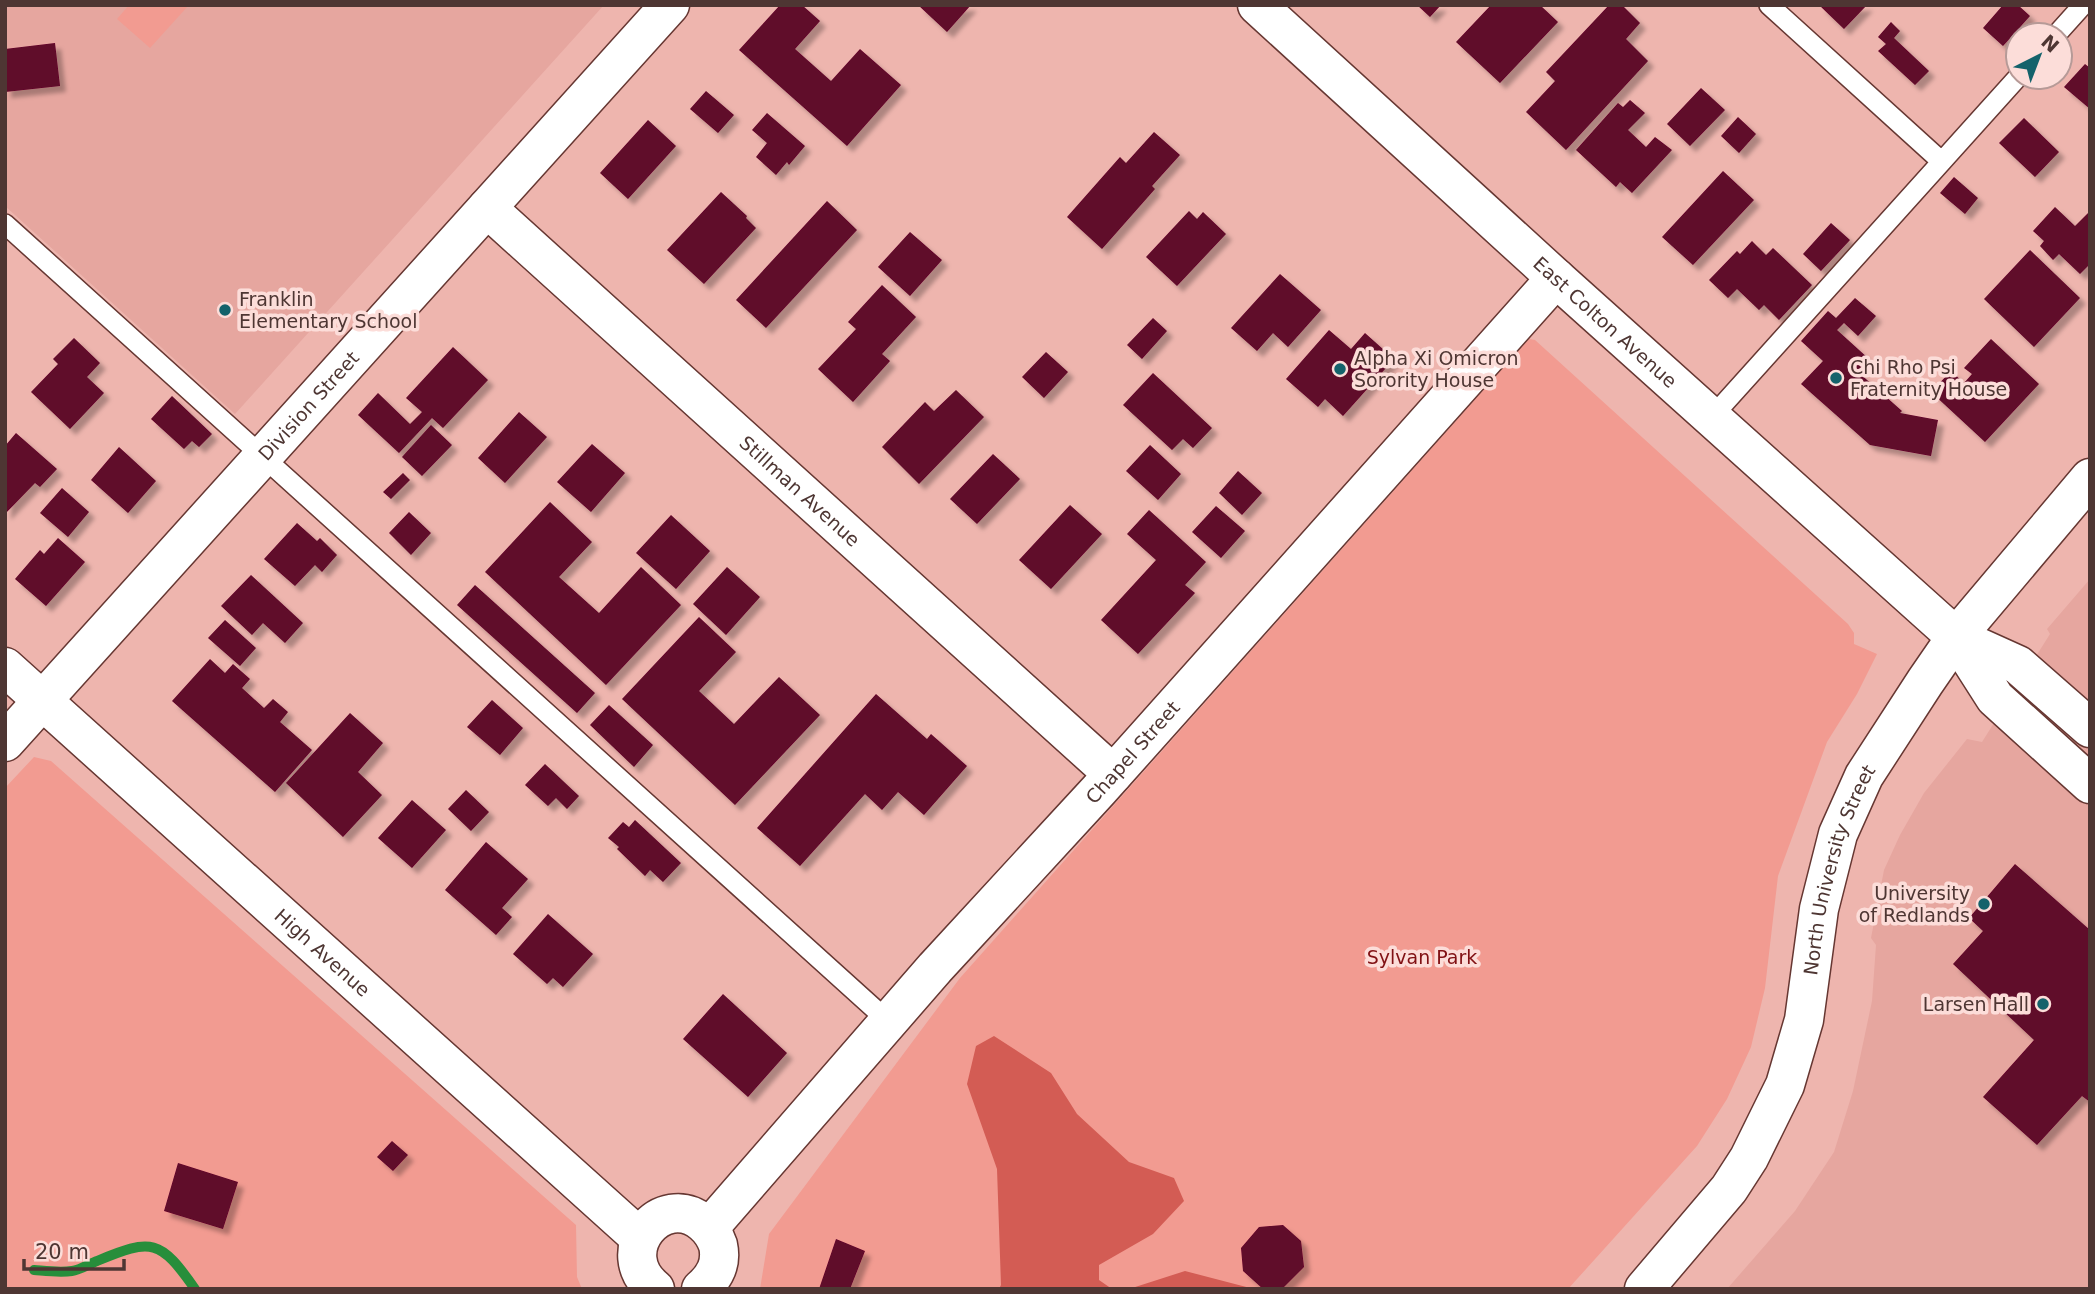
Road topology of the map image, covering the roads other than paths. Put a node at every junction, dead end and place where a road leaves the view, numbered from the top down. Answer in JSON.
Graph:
{"nodes":[{"id":1,"x":670,"y":5,"type":"edge"},
{"id":2,"x":1257,"y":5,"type":"edge"},
{"id":3,"x":1769,"y":5,"type":"edge"},
{"id":4,"x":2084,"y":5,"type":"edge"},
{"id":5,"x":2069,"y":21,"type":"edge"},
{"id":6,"x":2005,"y":91,"type":"edge"},
{"id":7,"x":1941,"y":160,"type":"junction"},
{"id":8,"x":487,"y":208,"type":"junction"},
{"id":9,"x":5,"y":224,"type":"edge"},
{"id":10,"x":1556,"y":278,"type":"junction"},
{"id":11,"x":1711,"y":418,"type":"junction"},
{"id":12,"x":264,"y":455,"type":"junction"},
{"id":13,"x":2090,"y":478,"type":"edge"},
{"id":14,"x":1956,"y":637,"type":"junction"},
{"id":15,"x":5,"y":667,"type":"edge"},
{"id":16,"x":43,"y":702,"type":"junction"},
{"id":17,"x":2090,"y":729,"type":"edge"},
{"id":18,"x":5,"y":742,"type":"edge"},
{"id":19,"x":1113,"y":774,"type":"junction"},
{"id":20,"x":2090,"y":784,"type":"edge"},
{"id":21,"x":888,"y":1021,"type":"junction"},
{"id":22,"x":709,"y":1228,"type":"junction"},
{"id":23,"x":639,"y":1238,"type":"junction"},
{"id":24,"x":655,"y":1289,"type":"edge"},
{"id":25,"x":701,"y":1289,"type":"edge"},
{"id":26,"x":1644,"y":1289,"type":"edge"}],
"edges":[{"from":1,"to":8,"type":"street","name":"Division Street"},
{"from":2,"to":10,"type":"street","name":"East Colton Avenue"},
{"from":3,"to":7,"type":"lane"},
{"from":4,"to":5,"type":"lane"},
{"from":6,"to":7,"type":"lane"},
{"from":7,"to":11,"type":"lane"},
{"from":8,"to":12,"type":"street","name":"Division Street"},
{"from":8,"to":19,"type":"street","name":"Stillman Avenue"},
{"from":9,"to":12,"type":"lane"},
{"from":10,"to":11,"type":"street","name":"East Colton Avenue"},
{"from":10,"to":19,"type":"street","name":"Chapel Street"},
{"from":11,"to":14,"type":"street","name":"East Colton Avenue"},
{"from":12,"to":16,"type":"street","name":"Division Street"},
{"from":12,"to":21,"type":"lane"},
{"from":13,"to":14,"type":"street","name":"North University Street"},
{"from":14,"to":17,"type":"street","name":"East Colton Avenue"},
{"from":14,"to":20,"type":"street","name":"East Colton Avenue"},
{"from":14,"to":26,"type":"street","name":"North University Street"},
{"from":15,"to":16,"type":"street","name":"High Avenue"},
{"from":16,"to":18,"type":"street","name":"Division Street"},
{"from":16,"to":23,"type":"street","name":"High Avenue"},
{"from":19,"to":21,"type":"street","name":"Chapel Street"},
{"from":21,"to":22,"type":"street","name":"Chapel Street"},
{"from":22,"to":23,"type":"street"},
{"from":22,"to":25,"type":"street"},
{"from":23,"to":24,"type":"street"}]}
